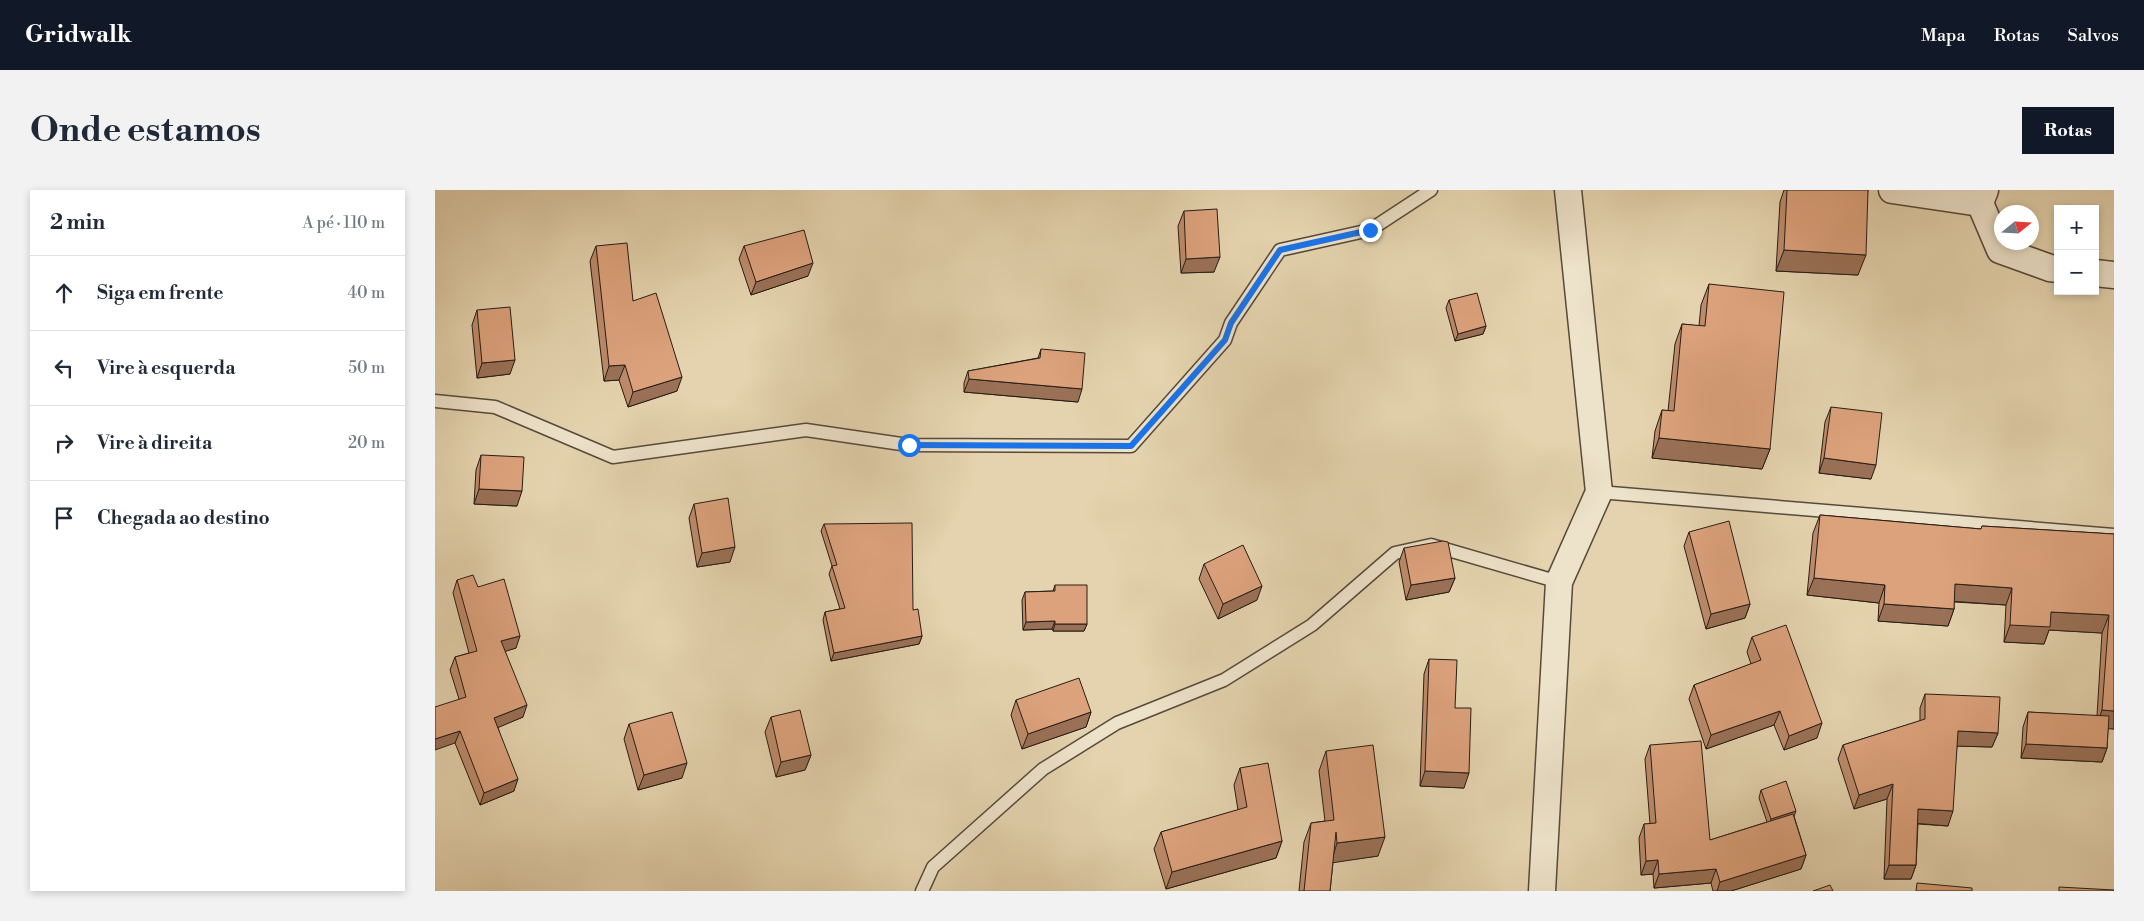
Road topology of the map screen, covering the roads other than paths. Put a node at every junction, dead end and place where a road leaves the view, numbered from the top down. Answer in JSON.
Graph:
{"nodes":[{"id":1,"x":1431,"y":190,"type":"edge"},
{"id":2,"x":1568,"y":190,"type":"edge"},
{"id":3,"x":1892,"y":190,"type":"edge"},
{"id":4,"x":1983,"y":197,"type":"edge"},
{"id":5,"x":2054,"y":268,"type":"edge"},
{"id":6,"x":2099,"y":273,"type":"edge"},
{"id":7,"x":2114,"y":275,"type":"edge"},
{"id":8,"x":435,"y":401,"type":"edge"},
{"id":9,"x":1599,"y":492,"type":"junction"},
{"id":10,"x":2114,"y":535,"type":"edge"},
{"id":11,"x":1559,"y":582,"type":"junction"},
{"id":12,"x":922,"y":891,"type":"edge"},
{"id":13,"x":1542,"y":891,"type":"edge"}],
"edges":[{"from":1,"to":8,"type":"lane"},
{"from":2,"to":9,"type":"street"},
{"from":3,"to":4,"type":"street"},
{"from":4,"to":5,"type":"street"},
{"from":6,"to":7,"type":"street"},
{"from":9,"to":10,"type":"lane"},
{"from":9,"to":11,"type":"street"},
{"from":11,"to":12,"type":"lane"},
{"from":11,"to":13,"type":"street"}]}
